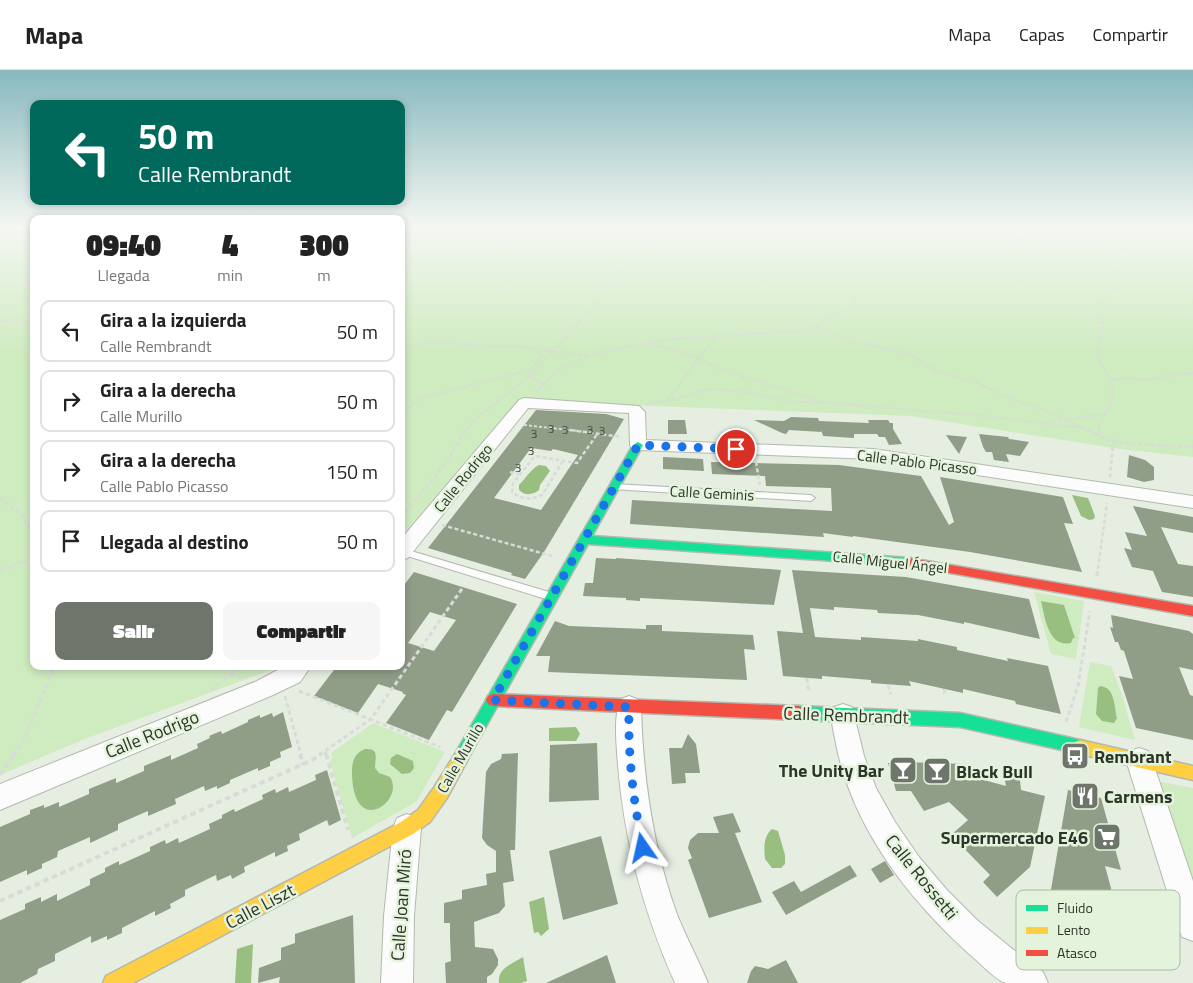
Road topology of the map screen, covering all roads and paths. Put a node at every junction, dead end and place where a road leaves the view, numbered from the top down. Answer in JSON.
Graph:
{"nodes":[{"id":1,"x":622,"y":271,"type":"edge"},
{"id":2,"x":858,"y":271,"type":"edge"},
{"id":3,"x":1119,"y":271,"type":"edge"},
{"id":4,"x":0,"y":320,"type":"edge"},
{"id":5,"x":30,"y":324,"type":"edge"},
{"id":6,"x":817,"y":327,"type":"junction"},
{"id":7,"x":716,"y":337,"type":"junction"},
{"id":8,"x":649,"y":343,"type":"junction"},
{"id":9,"x":535,"y":349,"type":"junction"},
{"id":10,"x":405,"y":350,"type":"edge"},
{"id":11,"x":552,"y":350,"type":"junction"},
{"id":12,"x":590,"y":355,"type":"junction"},
{"id":13,"x":698,"y":359,"type":"junction"},
{"id":14,"x":1193,"y":373,"type":"edge"},
{"id":15,"x":531,"y":375,"type":"junction"},
{"id":16,"x":1111,"y":380,"type":"junction"},
{"id":17,"x":542,"y":384,"type":"junction"},
{"id":18,"x":665,"y":401,"type":"junction"},
{"id":19,"x":818,"y":402,"type":"junction"},
{"id":20,"x":524,"y":404,"type":"junction"},
{"id":21,"x":647,"y":404,"type":"dead end"},
{"id":22,"x":405,"y":411,"type":"edge"},
{"id":23,"x":1108,"y":414,"type":"junction"},
{"id":24,"x":1064,"y":420,"type":"junction"},
{"id":25,"x":1040,"y":423,"type":"junction"},
{"id":26,"x":520,"y":424,"type":"dead end"},
{"id":27,"x":1081,"y":428,"type":"junction"},
{"id":28,"x":598,"y":432,"type":"junction"},
{"id":29,"x":1101,"y":436,"type":"junction"},
{"id":30,"x":622,"y":437,"type":"dead end"},
{"id":31,"x":1114,"y":443,"type":"junction"},
{"id":32,"x":638,"y":445,"type":"junction"},
{"id":33,"x":1193,"y":447,"type":"edge"},
{"id":34,"x":754,"y":456,"type":"dead end"},
{"id":35,"x":563,"y":461,"type":"junction"},
{"id":36,"x":510,"y":472,"type":"dead end"},
{"id":37,"x":522,"y":475,"type":"junction"},
{"id":38,"x":1110,"y":483,"type":"dead end"},
{"id":39,"x":614,"y":487,"type":"junction"},
{"id":40,"x":761,"y":490,"type":"dead end"},
{"id":41,"x":1108,"y":496,"type":"dead end"},
{"id":42,"x":0,"y":498,"type":"edge"},
{"id":43,"x":811,"y":498,"type":"dead end"},
{"id":44,"x":1193,"y":502,"type":"edge"},
{"id":45,"x":405,"y":512,"type":"edge"},
{"id":46,"x":433,"y":523,"type":"dead end"},
{"id":47,"x":30,"y":527,"type":"edge"},
{"id":48,"x":584,"y":540,"type":"junction"},
{"id":49,"x":405,"y":548,"type":"edge"},
{"id":50,"x":405,"y":553,"type":"edge"},
{"id":51,"x":552,"y":556,"type":"dead end"},
{"id":52,"x":30,"y":559,"type":"edge"},
{"id":53,"x":0,"y":571,"type":"edge"},
{"id":54,"x":1096,"y":583,"type":"dead end"},
{"id":55,"x":464,"y":586,"type":"dead end"},
{"id":56,"x":552,"y":597,"type":"junction"},
{"id":57,"x":1090,"y":610,"type":"dead end"},
{"id":58,"x":1193,"y":611,"type":"edge"},
{"id":59,"x":52,"y":670,"type":"edge"},
{"id":60,"x":296,"y":677,"type":"edge"},
{"id":61,"x":807,"y":678,"type":"dead end"},
{"id":62,"x":888,"y":685,"type":"dead end"},
{"id":63,"x":944,"y":689,"type":"dead end"},
{"id":64,"x":284,"y":691,"type":"dead end"},
{"id":65,"x":809,"y":695,"type":"dead end"},
{"id":66,"x":892,"y":698,"type":"dead end"},
{"id":67,"x":493,"y":700,"type":"junction"},
{"id":68,"x":945,"y":700,"type":"dead end"},
{"id":69,"x":629,"y":707,"type":"junction"},
{"id":70,"x":843,"y":715,"type":"junction"},
{"id":71,"x":371,"y":719,"type":"junction"},
{"id":72,"x":1066,"y":726,"type":"dead end"},
{"id":73,"x":446,"y":750,"type":"dead end"},
{"id":74,"x":325,"y":752,"type":"junction"},
{"id":75,"x":1138,"y":760,"type":"junction"},
{"id":76,"x":303,"y":764,"type":"junction"},
{"id":77,"x":1193,"y":773,"type":"edge"},
{"id":78,"x":0,"y":775,"type":"edge"},
{"id":79,"x":0,"y":797,"type":"edge"},
{"id":80,"x":407,"y":828,"type":"junction"},
{"id":81,"x":350,"y":838,"type":"dead end"},
{"id":82,"x":0,"y":901,"type":"edge"},
{"id":83,"x":1193,"y":926,"type":"edge"},
{"id":84,"x":113,"y":983,"type":"edge"},
{"id":85,"x":397,"y":983,"type":"edge"},
{"id":86,"x":692,"y":983,"type":"edge"},
{"id":87,"x":1032,"y":983,"type":"edge"}],
"edges":[{"from":1,"to":11,"type":"path"},
{"from":2,"to":6,"type":"path"},
{"from":3,"to":16,"type":"path"},
{"from":4,"to":5,"type":"path"},
{"from":6,"to":7,"type":"path"},
{"from":6,"to":24,"type":"path"},
{"from":7,"to":8,"type":"path"},
{"from":7,"to":13,"type":"path"},
{"from":8,"to":12,"type":"path"},
{"from":8,"to":13,"type":"path"},
{"from":9,"to":10,"type":"path"},
{"from":9,"to":11,"type":"path"},
{"from":9,"to":22,"type":"path"},
{"from":11,"to":12,"type":"path"},
{"from":11,"to":15,"type":"path"},
{"from":12,"to":17,"type":"path"},
{"from":13,"to":18,"type":"path"},
{"from":13,"to":19,"type":"path"},
{"from":14,"to":16,"type":"path"},
{"from":15,"to":17,"type":"path"},
{"from":15,"to":45,"type":"path"},
{"from":16,"to":23,"type":"path"},
{"from":17,"to":20,"type":"path"},
{"from":18,"to":19,"type":"path"},
{"from":18,"to":21,"type":"path"},
{"from":19,"to":25,"type":"path"},
{"from":20,"to":32,"type":"street"},
{"from":20,"to":49,"type":"street","name":"Calle Rodrigo"},
{"from":23,"to":24,"type":"path"},
{"from":23,"to":29,"type":"path"},
{"from":24,"to":25,"type":"path"},
{"from":24,"to":27,"type":"path"},
{"from":25,"to":27,"type":"path"},
{"from":26,"to":28,"type":"path"},
{"from":27,"to":29,"type":"path"},
{"from":28,"to":30,"type":"path"},
{"from":28,"to":35,"type":"path"},
{"from":29,"to":31,"type":"path"},
{"from":31,"to":33,"type":"path"},
{"from":31,"to":38,"type":"path"},
{"from":32,"to":39,"type":"street","name":"Calle Murillo"},
{"from":32,"to":44,"type":"street","name":"Calle Pablo Picasso"},
{"from":34,"to":40,"type":"path"},
{"from":35,"to":37,"type":"path"},
{"from":35,"to":37,"type":"path"},
{"from":36,"to":37,"type":"path"},
{"from":39,"to":43,"type":"lane","name":"Calle Geminis"},
{"from":39,"to":48,"type":"street","name":"Calle Murillo"},
{"from":41,"to":54,"type":"path"},
{"from":42,"to":47,"type":"path"},
{"from":46,"to":51,"type":"path"},
{"from":48,"to":56,"type":"street","name":"Calle Murillo"},
{"from":48,"to":58,"type":"street","name":"Calle Miguel Ángel"},
{"from":50,"to":56,"type":"lane"},
{"from":52,"to":53,"type":"path"},
{"from":55,"to":71,"type":"path"},
{"from":56,"to":67,"type":"street","name":"Calle Murillo"},
{"from":57,"to":72,"type":"path"},
{"from":59,"to":78,"type":"path"},
{"from":60,"to":71,"type":"path"},
{"from":60,"to":79,"type":"street","name":"Calle Rodrigo"},
{"from":61,"to":65,"type":"path"},
{"from":62,"to":66,"type":"path"},
{"from":63,"to":68,"type":"path"},
{"from":64,"to":76,"type":"path"},
{"from":67,"to":69,"type":"street","name":"Calle Rembrandt"},
{"from":67,"to":80,"type":"street","name":"Calle Murillo"},
{"from":69,"to":70,"type":"street","name":"Calle Rembrandt"},
{"from":69,"to":86,"type":"street"},
{"from":70,"to":75,"type":"street","name":"Calle Rembrandt"},
{"from":70,"to":87,"type":"street","name":"Calle Rossetti"},
{"from":71,"to":73,"type":"path"},
{"from":71,"to":74,"type":"path"},
{"from":74,"to":76,"type":"path"},
{"from":74,"to":81,"type":"path"},
{"from":75,"to":77,"type":"street","name":"Calle Rembrandt"},
{"from":75,"to":83,"type":"street"},
{"from":76,"to":82,"type":"path"},
{"from":80,"to":84,"type":"street","name":"Calle Liszt"},
{"from":80,"to":85,"type":"street","name":"Calle Joan Miró"}]}
